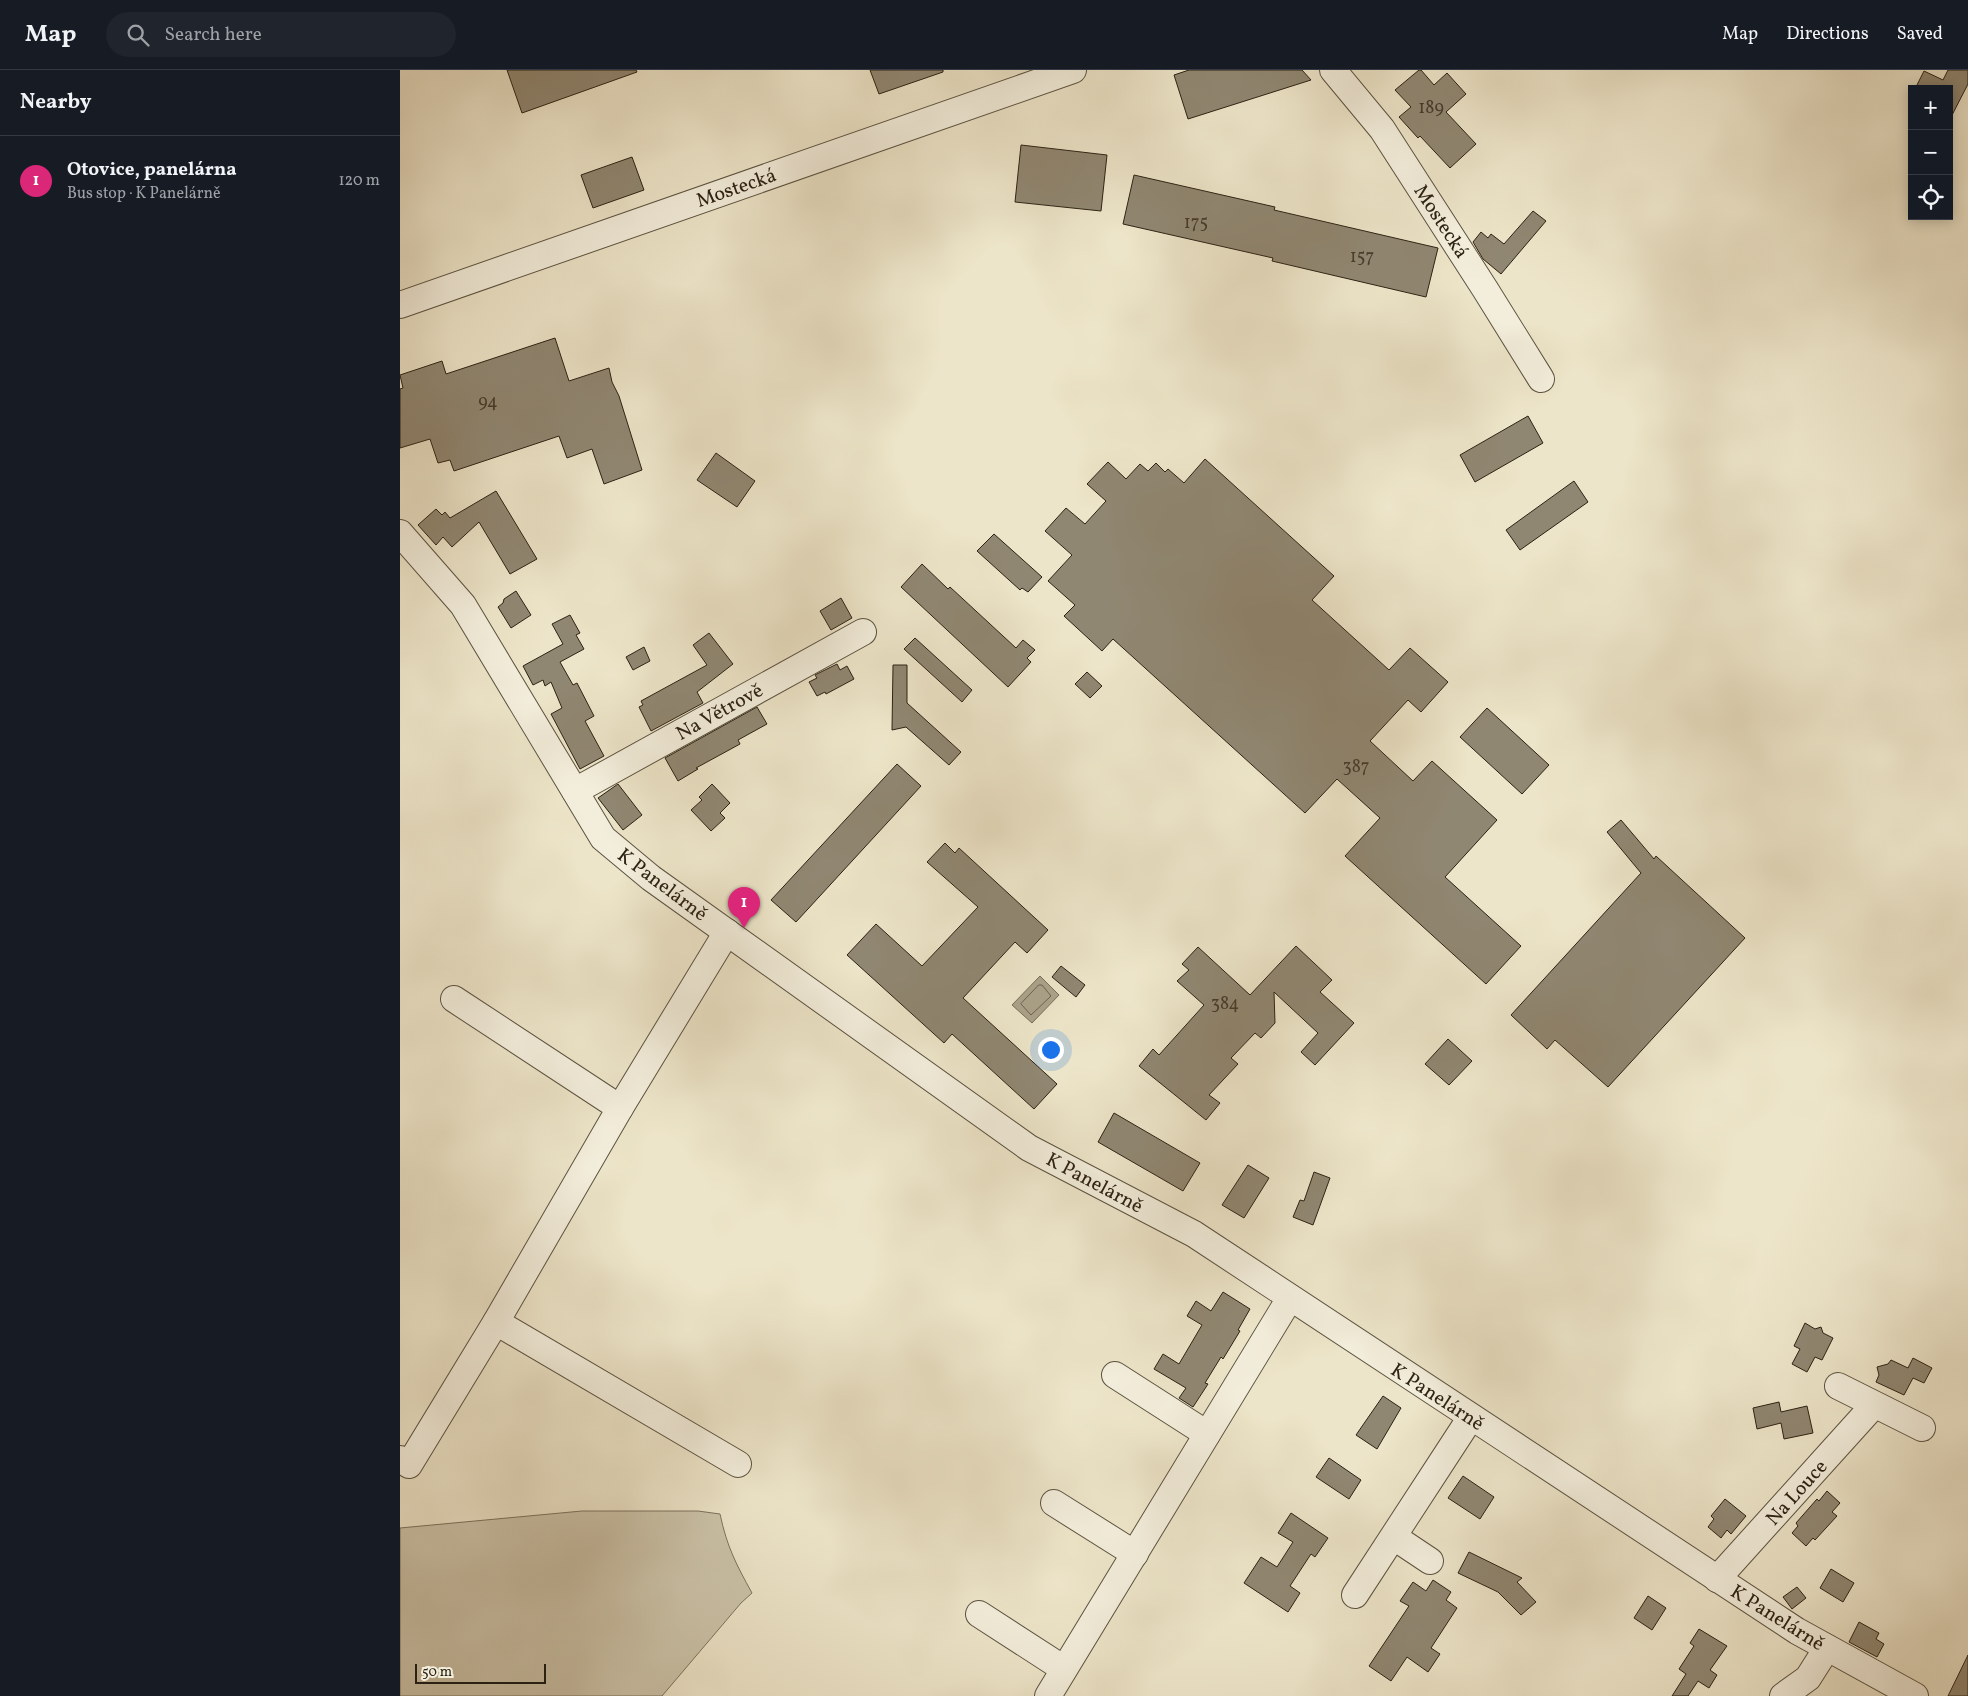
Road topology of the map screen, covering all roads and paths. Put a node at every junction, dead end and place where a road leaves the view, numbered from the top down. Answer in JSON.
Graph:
{"nodes":[{"id":1,"x":1073,"y":70,"type":"edge"},
{"id":2,"x":1333,"y":70,"type":"edge"},
{"id":3,"x":400,"y":305,"type":"edge"},
{"id":4,"x":1541,"y":379,"type":"dead end"},
{"id":5,"x":400,"y":533,"type":"edge"},
{"id":6,"x":863,"y":632,"type":"dead end"},
{"id":7,"x":575,"y":791,"type":"junction"},
{"id":8,"x":727,"y":932,"type":"junction"},
{"id":9,"x":454,"y":999,"type":"dead end"},
{"id":10,"x":620,"y":1108,"type":"junction"},
{"id":11,"x":1290,"y":1298,"type":"junction"},
{"id":12,"x":496,"y":1322,"type":"junction"},
{"id":13,"x":1115,"y":1375,"type":"dead end"},
{"id":14,"x":1838,"y":1386,"type":"dead end"},
{"id":15,"x":1874,"y":1405,"type":"junction"},
{"id":16,"x":1471,"y":1417,"type":"junction"},
{"id":17,"x":1922,"y":1428,"type":"dead end"},
{"id":18,"x":1208,"y":1434,"type":"junction"},
{"id":19,"x":400,"y":1459,"type":"edge"},
{"id":20,"x":738,"y":1464,"type":"dead end"},
{"id":21,"x":1054,"y":1503,"type":"dead end"},
{"id":22,"x":1394,"y":1537,"type":"junction"},
{"id":23,"x":1135,"y":1554,"type":"junction"},
{"id":24,"x":1430,"y":1561,"type":"dead end"},
{"id":25,"x":1718,"y":1579,"type":"junction"},
{"id":26,"x":1355,"y":1595,"type":"dead end"},
{"id":27,"x":979,"y":1614,"type":"dead end"},
{"id":28,"x":1827,"y":1648,"type":"junction"},
{"id":29,"x":1064,"y":1669,"type":"junction"},
{"id":30,"x":1048,"y":1696,"type":"edge"},
{"id":31,"x":1782,"y":1696,"type":"edge"},
{"id":32,"x":1915,"y":1696,"type":"edge"}],
"edges":[{"from":1,"to":3,"type":"street","name":"Mostecká"},
{"from":2,"to":4,"type":"street","name":"Mostecká"},
{"from":5,"to":7,"type":"street","name":"K Panelárně"},
{"from":6,"to":7,"type":"street","name":"Na Větrově"},
{"from":7,"to":8,"type":"street","name":"K Panelárně"},
{"from":8,"to":10,"type":"street"},
{"from":8,"to":11,"type":"street","name":"K Panelárně"},
{"from":9,"to":10,"type":"street"},
{"from":10,"to":12,"type":"street"},
{"from":11,"to":16,"type":"street","name":"K Panelárně"},
{"from":11,"to":18,"type":"street"},
{"from":12,"to":19,"type":"street"},
{"from":12,"to":20,"type":"street"},
{"from":13,"to":18,"type":"street"},
{"from":14,"to":15,"type":"street"},
{"from":15,"to":17,"type":"street"},
{"from":15,"to":25,"type":"street","name":"Na Louce"},
{"from":16,"to":22,"type":"street"},
{"from":16,"to":25,"type":"street","name":"K Panelárně"},
{"from":18,"to":23,"type":"street"},
{"from":21,"to":23,"type":"street"},
{"from":22,"to":24,"type":"street"},
{"from":22,"to":26,"type":"street"},
{"from":23,"to":29,"type":"street"},
{"from":25,"to":28,"type":"street","name":"K Panelárně"},
{"from":27,"to":29,"type":"street"},
{"from":28,"to":31,"type":"street"},
{"from":28,"to":32,"type":"street","name":"K Panelárně"},
{"from":29,"to":30,"type":"street"}]}
